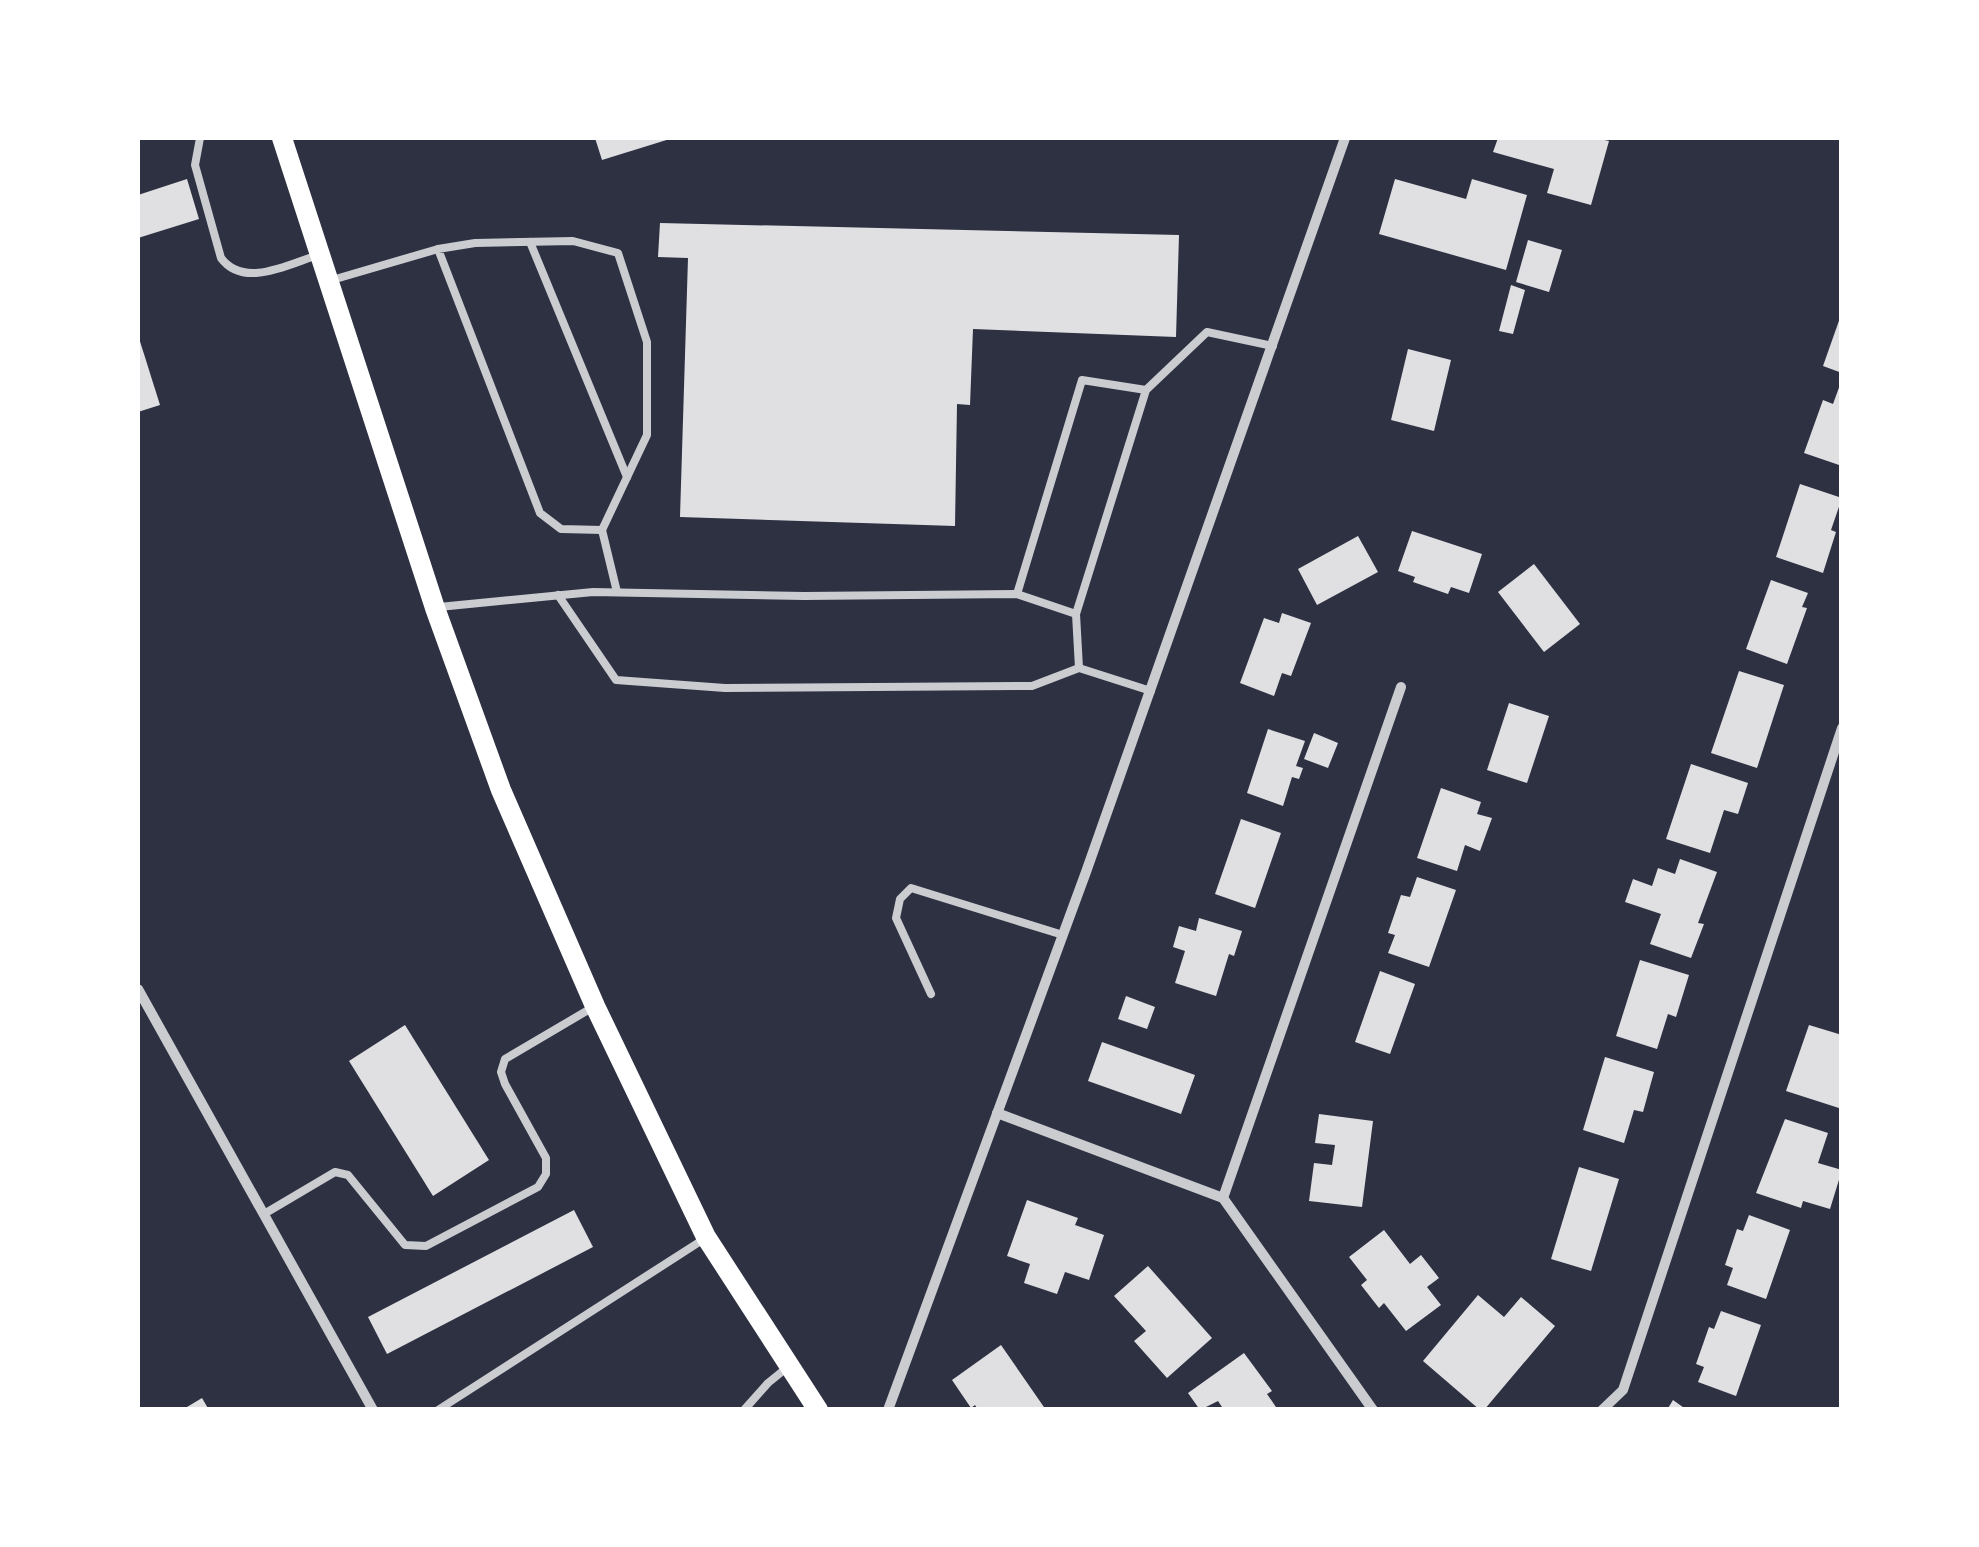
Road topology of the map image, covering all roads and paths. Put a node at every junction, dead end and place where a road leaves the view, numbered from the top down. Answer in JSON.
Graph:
{"nodes":[{"id":1,"x":200,"y":138,"type":"edge"},
{"id":2,"x":282,"y":138,"type":"edge"},
{"id":3,"x":1345,"y":138,"type":"edge"},
{"id":4,"x":530,"y":242,"type":"junction"},
{"id":5,"x":438,"y":249,"type":"junction"},
{"id":6,"x":320,"y":254,"type":"junction"},
{"id":7,"x":329,"y":280,"type":"junction"},
{"id":8,"x":1273,"y":346,"type":"junction"},
{"id":9,"x":1146,"y":390,"type":"junction"},
{"id":10,"x":627,"y":477,"type":"junction"},
{"id":11,"x":602,"y":530,"type":"junction"},
{"id":12,"x":617,"y":592,"type":"junction"},
{"id":13,"x":1018,"y":594,"type":"junction"},
{"id":14,"x":558,"y":595,"type":"junction"},
{"id":15,"x":434,"y":608,"type":"junction"},
{"id":16,"x":1076,"y":614,"type":"junction"},
{"id":17,"x":1080,"y":668,"type":"junction"},
{"id":18,"x":1401,"y":688,"type":"dead end"},
{"id":19,"x":1151,"y":691,"type":"junction"},
{"id":20,"x":1842,"y":728,"type":"edge"},
{"id":21,"x":1063,"y":935,"type":"junction"},
{"id":22,"x":138,"y":988,"type":"edge"},
{"id":23,"x":930,"y":994,"type":"dead end"},
{"id":24,"x":595,"y":1006,"type":"junction"},
{"id":25,"x":997,"y":1113,"type":"junction"},
{"id":26,"x":1223,"y":1198,"type":"junction"},
{"id":27,"x":264,"y":1214,"type":"junction"},
{"id":28,"x":706,"y":1238,"type":"junction"},
{"id":29,"x":789,"y":1366,"type":"junction"},
{"id":30,"x":373,"y":1410,"type":"edge"},
{"id":31,"x":438,"y":1410,"type":"edge"},
{"id":32,"x":744,"y":1410,"type":"edge"},
{"id":33,"x":818,"y":1410,"type":"edge"},
{"id":34,"x":888,"y":1410,"type":"edge"},
{"id":35,"x":1373,"y":1410,"type":"edge"},
{"id":36,"x":1602,"y":1410,"type":"edge"}],
"edges":[{"from":1,"to":6,"type":"lane"},
{"from":2,"to":6,"type":"main road"},
{"from":3,"to":8,"type":"street"},
{"from":4,"to":5,"type":"lane"},
{"from":4,"to":10,"type":"lane"},
{"from":4,"to":10,"type":"lane"},
{"from":5,"to":7,"type":"lane"},
{"from":5,"to":11,"type":"lane"},
{"from":6,"to":7,"type":"main road"},
{"from":7,"to":15,"type":"main road"},
{"from":8,"to":9,"type":"lane"},
{"from":8,"to":19,"type":"street"},
{"from":9,"to":13,"type":"lane"},
{"from":9,"to":16,"type":"lane"},
{"from":10,"to":11,"type":"lane"},
{"from":11,"to":12,"type":"lane"},
{"from":12,"to":13,"type":"lane"},
{"from":12,"to":14,"type":"lane"},
{"from":13,"to":16,"type":"lane"},
{"from":14,"to":15,"type":"lane"},
{"from":14,"to":17,"type":"lane"},
{"from":15,"to":24,"type":"main road"},
{"from":16,"to":17,"type":"lane"},
{"from":17,"to":19,"type":"lane"},
{"from":18,"to":26,"type":"street"},
{"from":19,"to":21,"type":"street"},
{"from":20,"to":36,"type":"street"},
{"from":21,"to":23,"type":"lane"},
{"from":21,"to":25,"type":"street"},
{"from":22,"to":27,"type":"street"},
{"from":24,"to":27,"type":"lane"},
{"from":24,"to":28,"type":"main road"},
{"from":25,"to":26,"type":"street"},
{"from":25,"to":34,"type":"street"},
{"from":26,"to":35,"type":"street"},
{"from":27,"to":30,"type":"street"},
{"from":28,"to":29,"type":"main road"},
{"from":28,"to":31,"type":"lane"},
{"from":29,"to":32,"type":"lane"},
{"from":29,"to":33,"type":"main road"}]}
